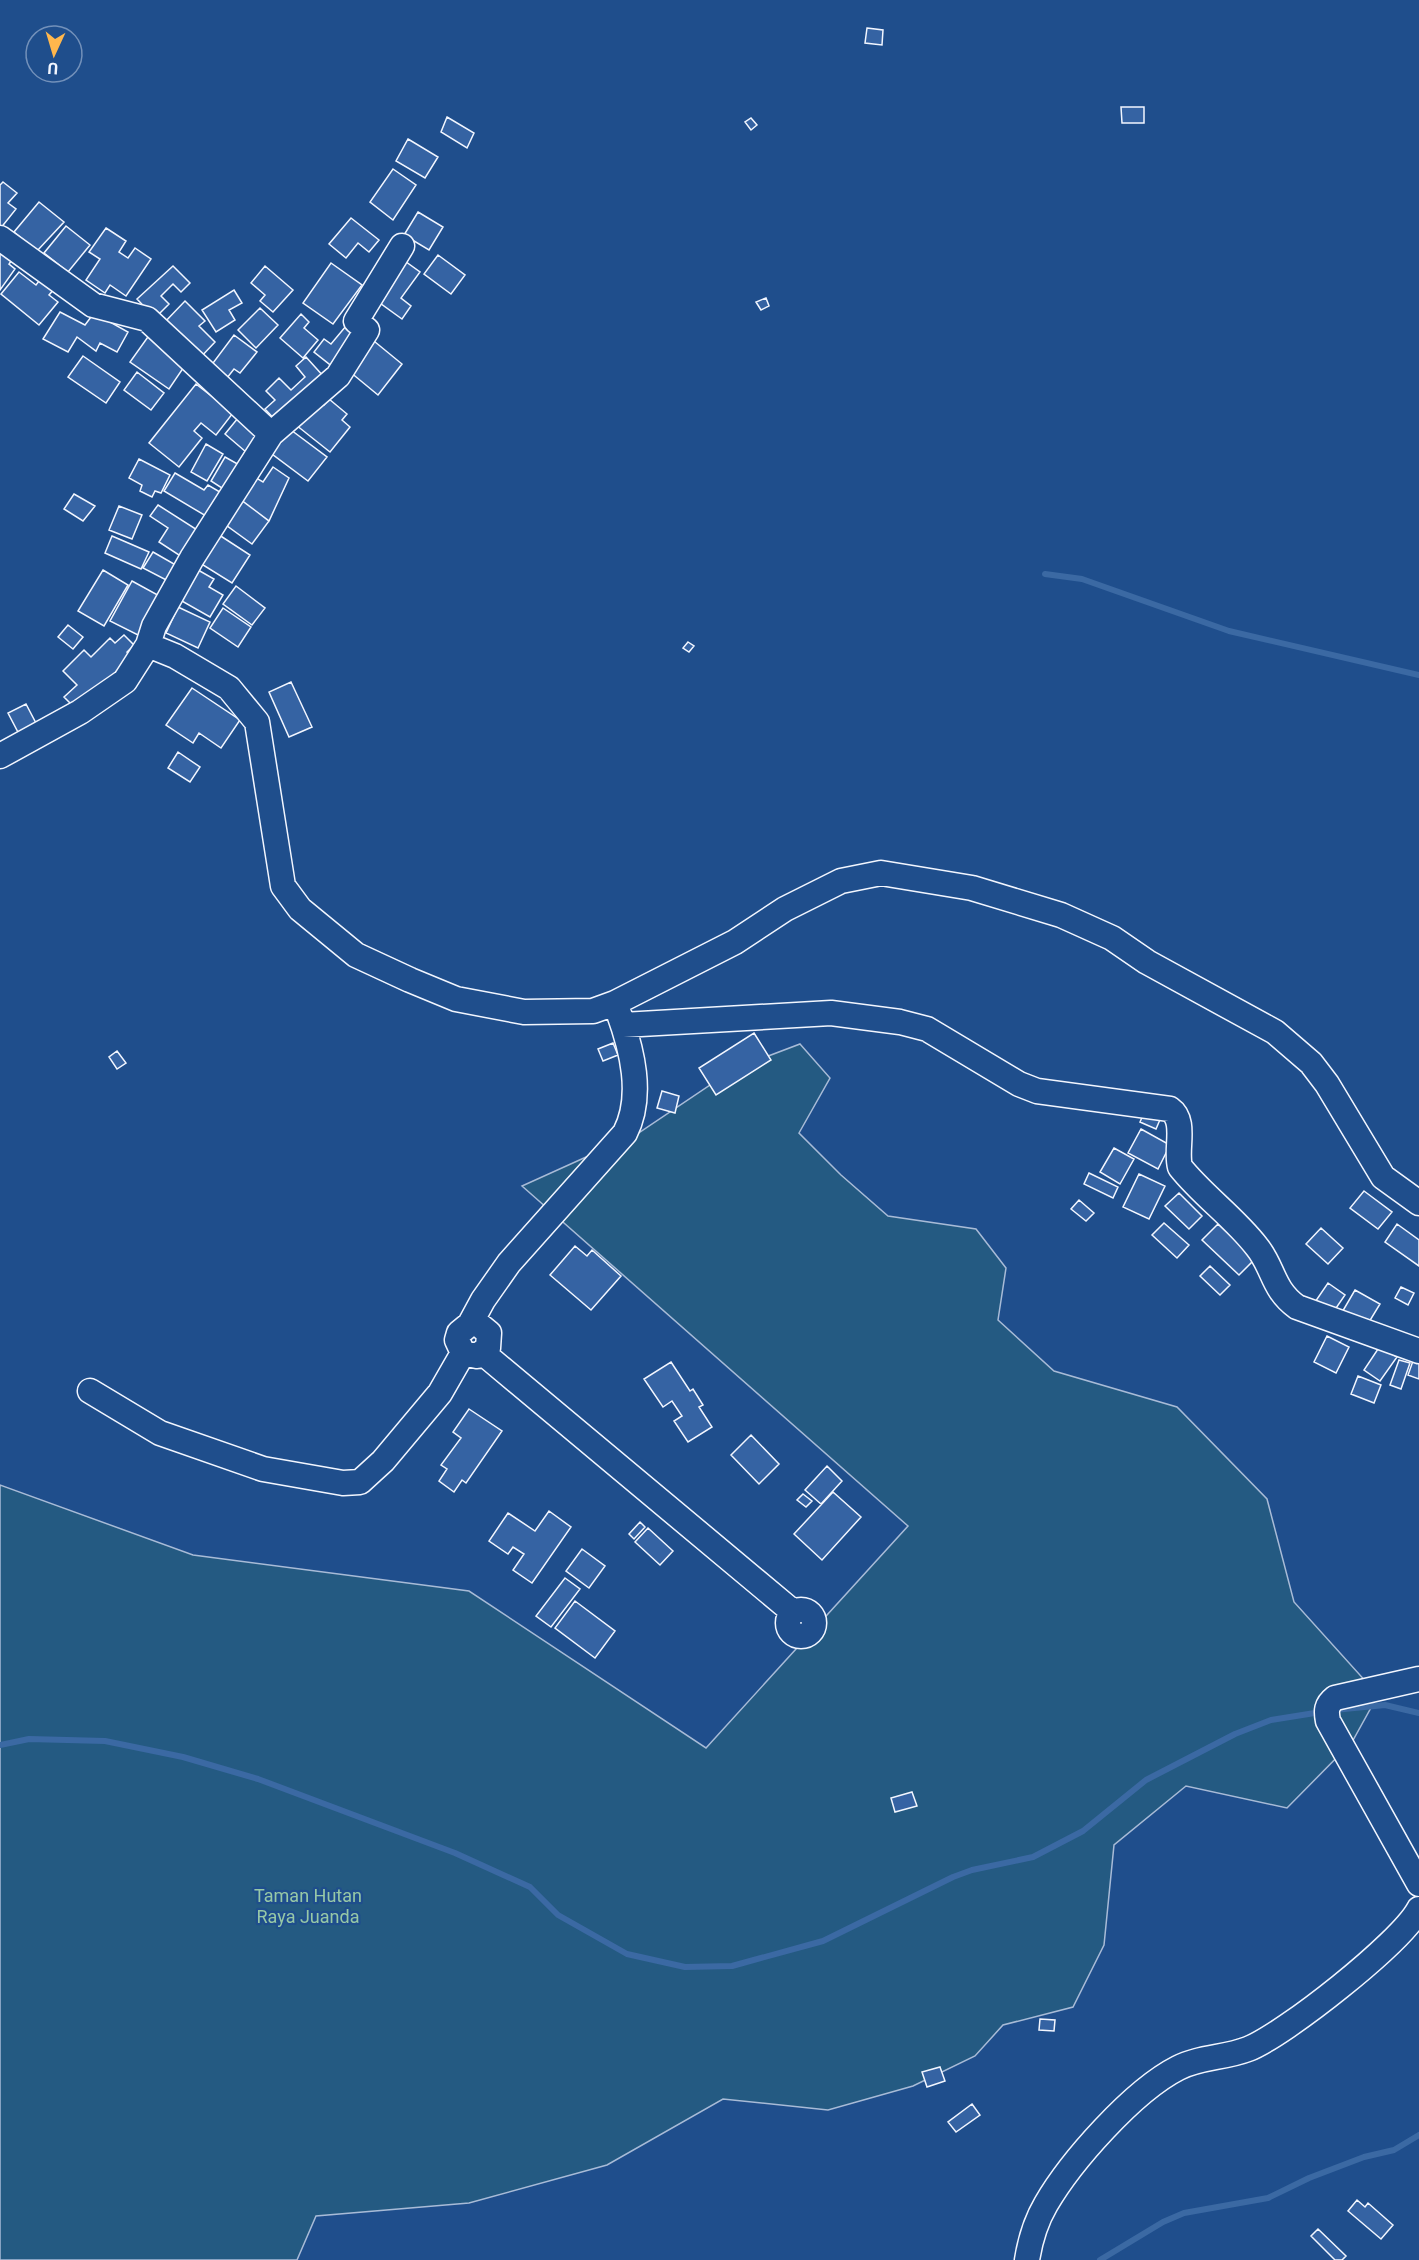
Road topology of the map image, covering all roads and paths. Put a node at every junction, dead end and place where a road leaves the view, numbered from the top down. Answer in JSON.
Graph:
{"nodes":[{"id":1,"x":0,"y":238,"type":"edge"},
{"id":2,"x":402,"y":246,"type":"dead end"},
{"id":3,"x":271,"y":434,"type":"junction"},
{"id":4,"x":148,"y":645,"type":"junction"},
{"id":5,"x":0,"y":756,"type":"edge"},
{"id":6,"x":619,"y":1014,"type":"junction"},
{"id":7,"x":1419,"y":1203,"type":"edge"},
{"id":8,"x":1419,"y":1351,"type":"edge"},
{"id":9,"x":473,"y":1353,"type":"junction"},
{"id":10,"x":90,"y":1391,"type":"dead end"},
{"id":11,"x":794,"y":1612,"type":"dead end"},
{"id":12,"x":1419,"y":1679,"type":"edge"},
{"id":13,"x":1419,"y":1884,"type":"edge"},
{"id":14,"x":1419,"y":1909,"type":"edge"},
{"id":15,"x":1027,"y":2260,"type":"edge"}],
"edges":[{"from":1,"to":3,"type":"street"},
{"from":2,"to":3,"type":"street"},
{"from":3,"to":4,"type":"street"},
{"from":4,"to":5,"type":"street"},
{"from":4,"to":6,"type":"street"},
{"from":6,"to":7,"type":"street"},
{"from":6,"to":8,"type":"street"},
{"from":6,"to":9,"type":"street"},
{"from":9,"to":10,"type":"street"},
{"from":9,"to":11,"type":"street"},
{"from":12,"to":13,"type":"street"},
{"from":14,"to":15,"type":"street"}]}
